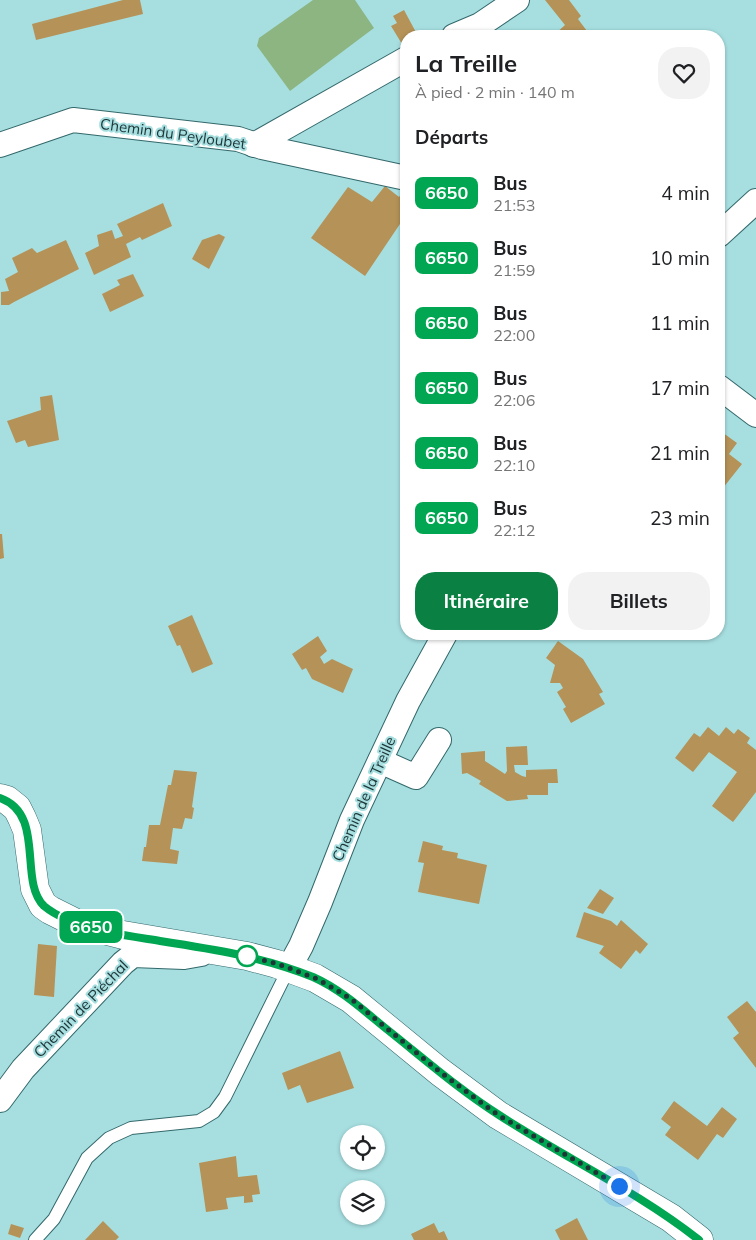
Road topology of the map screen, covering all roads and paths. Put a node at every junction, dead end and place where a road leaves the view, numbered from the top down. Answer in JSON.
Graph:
{"nodes":[{"id":1,"x":517,"y":0,"type":"edge"},
{"id":2,"x":468,"y":30,"type":"edge"},
{"id":3,"x":400,"y":62,"type":"edge"},
{"id":4,"x":0,"y":145,"type":"edge"},
{"id":5,"x":254,"y":145,"type":"junction"},
{"id":6,"x":400,"y":177,"type":"edge"},
{"id":7,"x":756,"y":201,"type":"edge"},
{"id":8,"x":725,"y":229,"type":"edge"},
{"id":9,"x":725,"y":392,"type":"edge"},
{"id":10,"x":756,"y":415,"type":"edge"},
{"id":11,"x":442,"y":640,"type":"edge"},
{"id":12,"x":439,"y":740,"type":"dead end"},
{"id":13,"x":380,"y":761,"type":"junction"},
{"id":14,"x":0,"y":798,"type":"edge"},
{"id":15,"x":209,"y":950,"type":"junction"},
{"id":16,"x":289,"y":968,"type":"junction"},
{"id":17,"x":0,"y":1100,"type":"edge"},
{"id":18,"x":35,"y":1240,"type":"edge"},
{"id":19,"x":699,"y":1240,"type":"edge"}],
"edges":[{"from":1,"to":2,"type":"street"},
{"from":3,"to":5,"type":"street"},
{"from":4,"to":5,"type":"street","name":"Chemin du Peyloubet"},
{"from":5,"to":6,"type":"street","name":"Chemin du Peyloubet"},
{"from":7,"to":8,"type":"street"},
{"from":9,"to":10,"type":"street"},
{"from":11,"to":13,"type":"street","name":"Chemin de la Treille"},
{"from":12,"to":13,"type":"street"},
{"from":13,"to":16,"type":"street","name":"Chemin de la Treille"},
{"from":14,"to":15,"type":"street"},
{"from":15,"to":16,"type":"street"},
{"from":15,"to":17,"type":"street","name":"Chemin de Piéchal"},
{"from":16,"to":18,"type":"lane"},
{"from":16,"to":19,"type":"street"}]}
